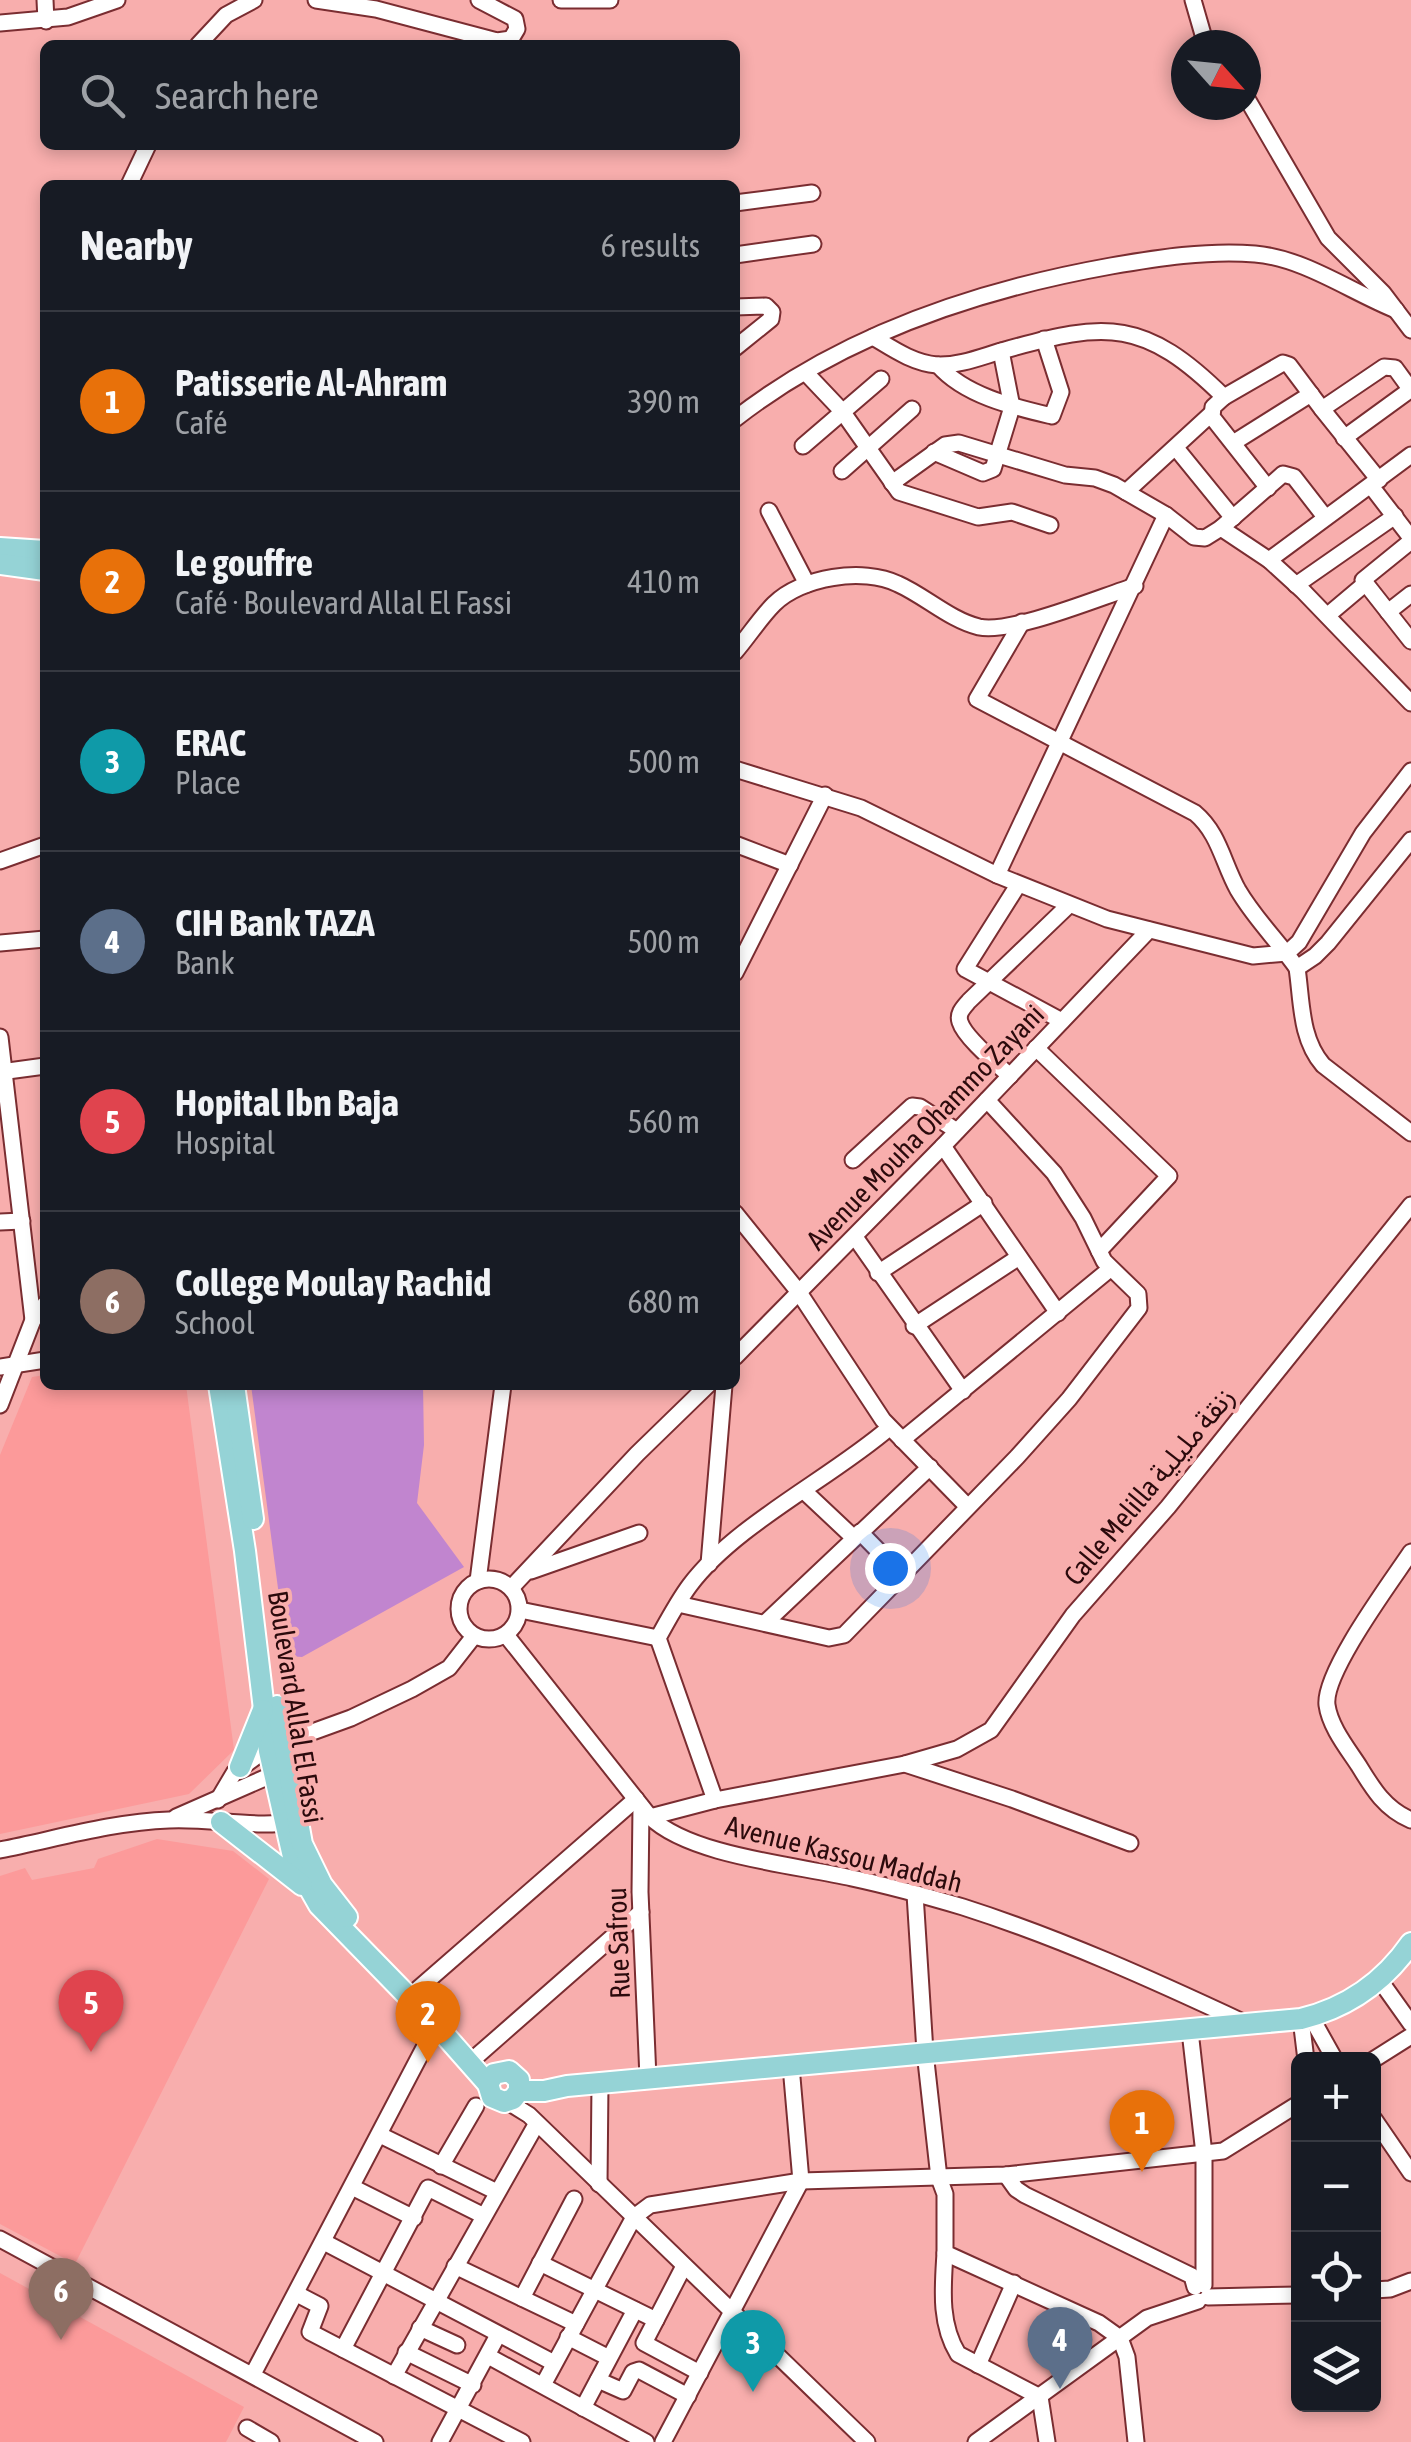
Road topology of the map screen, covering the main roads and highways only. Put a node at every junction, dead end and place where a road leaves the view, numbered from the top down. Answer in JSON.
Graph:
{"nodes":[{"id":1,"x":0,"y":548,"type":"edge"},
{"id":2,"x":40,"y":551,"type":"edge"},
{"id":3,"x":0,"y":564,"type":"edge"},
{"id":4,"x":40,"y":569,"type":"edge"},
{"id":5,"x":220,"y":1390,"type":"edge"},
{"id":6,"x":235,"y":1390,"type":"edge"},
{"id":7,"x":264,"y":1708,"type":"junction"},
{"id":8,"x":275,"y":1747,"type":"junction"},
{"id":9,"x":240,"y":1768,"type":"road end"},
{"id":10,"x":221,"y":1822,"type":"road end"},
{"id":11,"x":291,"y":1822,"type":"junction"},
{"id":12,"x":308,"y":1890,"type":"junction"},
{"id":13,"x":1411,"y":1943,"type":"edge"},
{"id":14,"x":508,"y":2087,"type":"junction"}],
"edges":[{"from":1,"to":2,"type":"main road"},
{"from":3,"to":4,"type":"main road"},
{"from":5,"to":7,"type":"main road","name":"Boulevard Allal El Fassi"},
{"from":6,"to":8,"type":"main road","name":"Boulevard Allal El Fassi"},
{"from":7,"to":8,"type":"main road","name":"Boulevard Allal El Fassi"},
{"from":7,"to":9,"type":"main road"},
{"from":8,"to":11,"type":"main road","name":"Boulevard Allal El Fassi"},
{"from":10,"to":12,"type":"main road"},
{"from":11,"to":12,"type":"main road","name":"Boulevard Allal El Fassi"},
{"from":11,"to":14,"type":"main road","name":"Boulevard Allal El Fassi"},
{"from":12,"to":14,"type":"main road","name":"Boulevard Allal El Fassi"},
{"from":13,"to":14,"type":"main road"}]}
